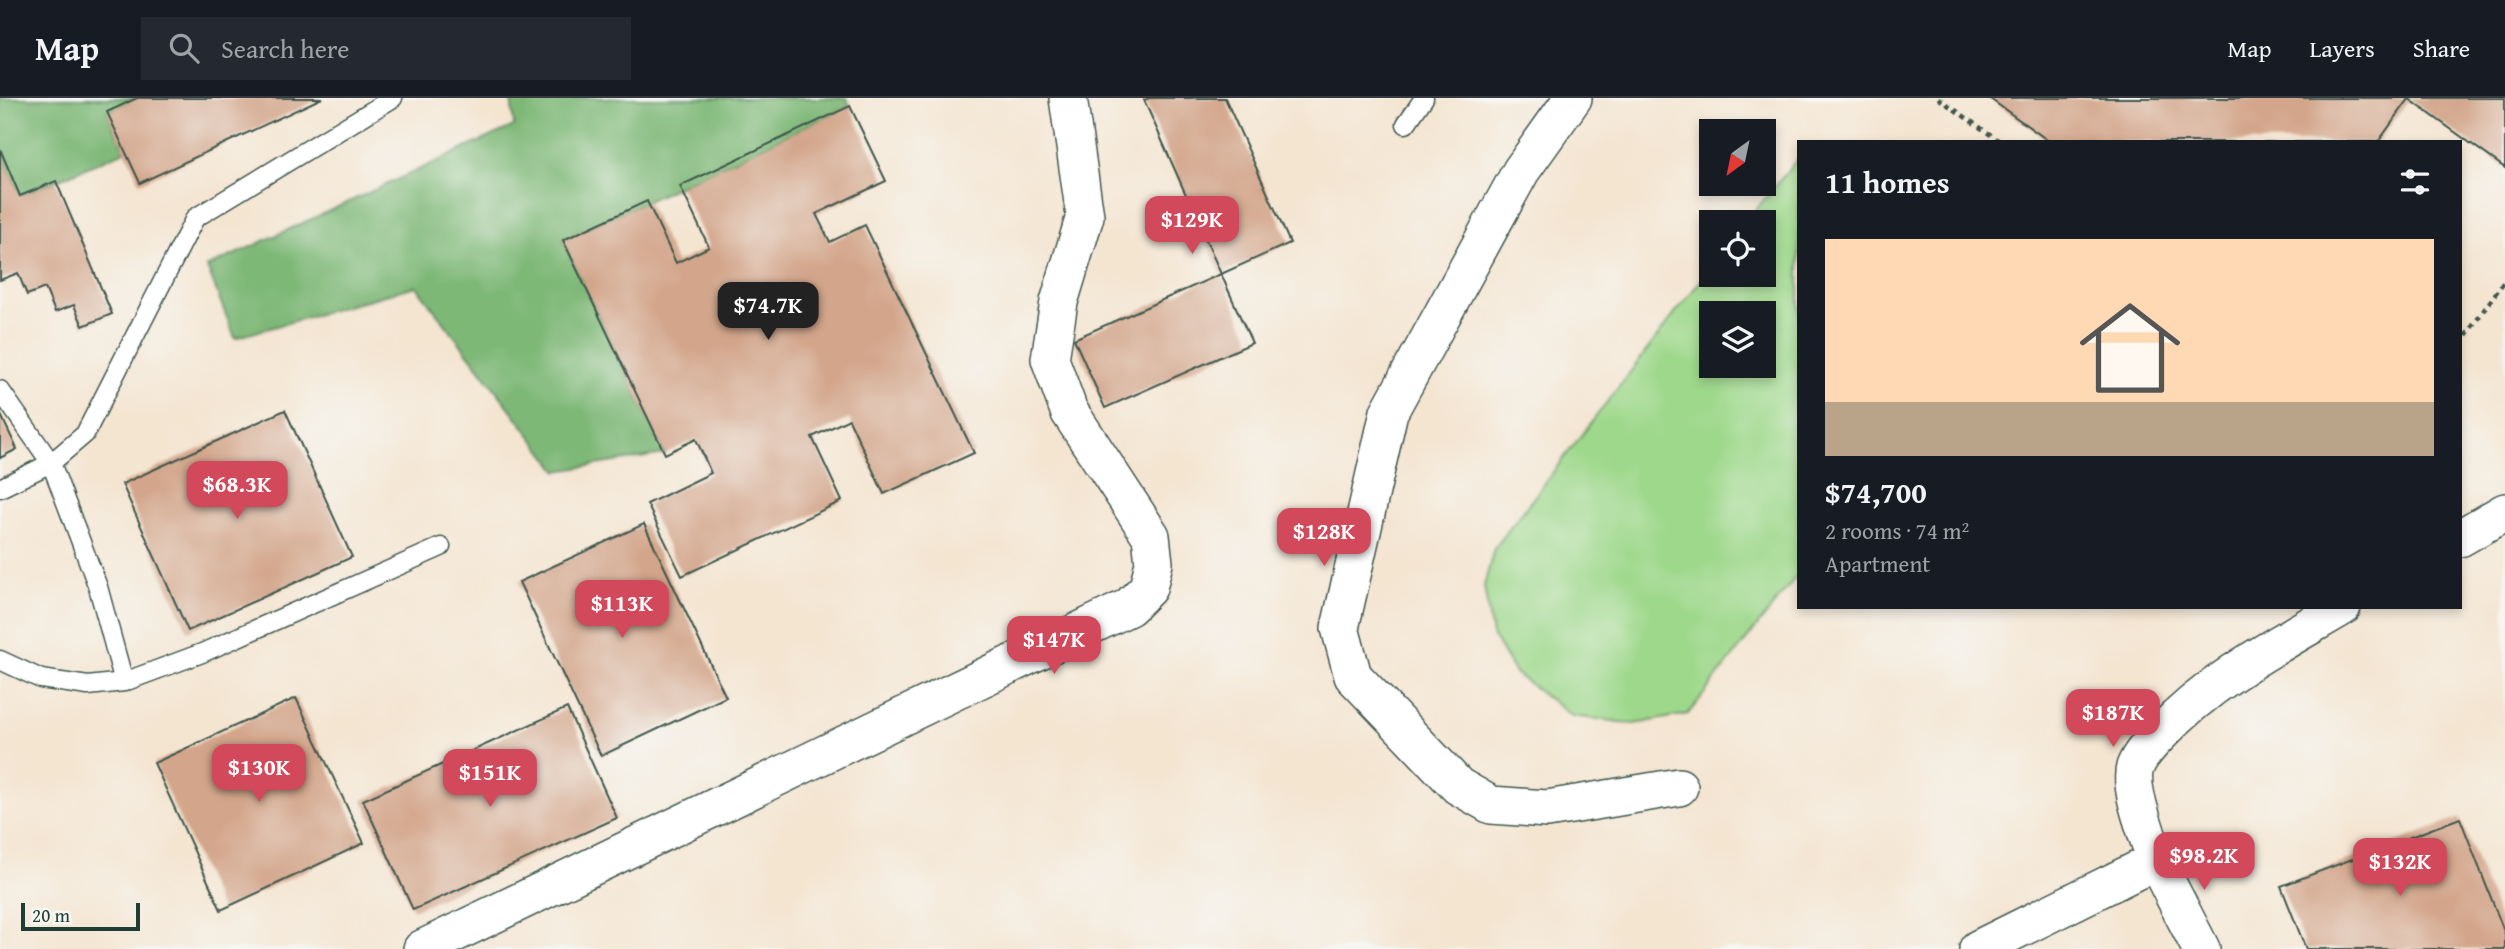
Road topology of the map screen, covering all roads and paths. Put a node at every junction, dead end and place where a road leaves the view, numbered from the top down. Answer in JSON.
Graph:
{"nodes":[{"id":1,"x":393,"y":98,"type":"edge"},
{"id":2,"x":1068,"y":98,"type":"edge"},
{"id":3,"x":1424,"y":98,"type":"edge"},
{"id":4,"x":1573,"y":98,"type":"edge"},
{"id":5,"x":1938,"y":98,"type":"edge"},
{"id":6,"x":1406,"y":124,"type":"dead end"},
{"id":7,"x":1998,"y":140,"type":"edge"},
{"id":8,"x":2505,"y":281,"type":"edge"},
{"id":9,"x":2462,"y":341,"type":"edge"},
{"id":10,"x":0,"y":390,"type":"edge"},
{"id":11,"x":51,"y":463,"type":"junction"},
{"id":12,"x":0,"y":488,"type":"edge"},
{"id":13,"x":2505,"y":512,"type":"edge"},
{"id":14,"x":2462,"y":537,"type":"edge"},
{"id":15,"x":441,"y":547,"type":"dead end"},
{"id":16,"x":2339,"y":609,"type":"edge"},
{"id":17,"x":0,"y":660,"type":"edge"},
{"id":18,"x":124,"y":682,"type":"junction"},
{"id":19,"x":1679,"y":788,"type":"dead end"},
{"id":20,"x":2156,"y":861,"type":"junction"},
{"id":21,"x":422,"y":949,"type":"edge"},
{"id":22,"x":1978,"y":949,"type":"edge"},
{"id":23,"x":2201,"y":949,"type":"edge"}],
"edges":[{"from":1,"to":11,"type":"lane"},
{"from":2,"to":21,"type":"street"},
{"from":3,"to":6,"type":"lane"},
{"from":4,"to":19,"type":"street"},
{"from":5,"to":7,"type":"path"},
{"from":8,"to":9,"type":"path"},
{"from":10,"to":11,"type":"lane"},
{"from":11,"to":12,"type":"lane"},
{"from":11,"to":18,"type":"lane"},
{"from":13,"to":14,"type":"street"},
{"from":15,"to":18,"type":"lane"},
{"from":16,"to":20,"type":"street"},
{"from":17,"to":18,"type":"lane"},
{"from":20,"to":22,"type":"street"},
{"from":20,"to":23,"type":"street"}]}
